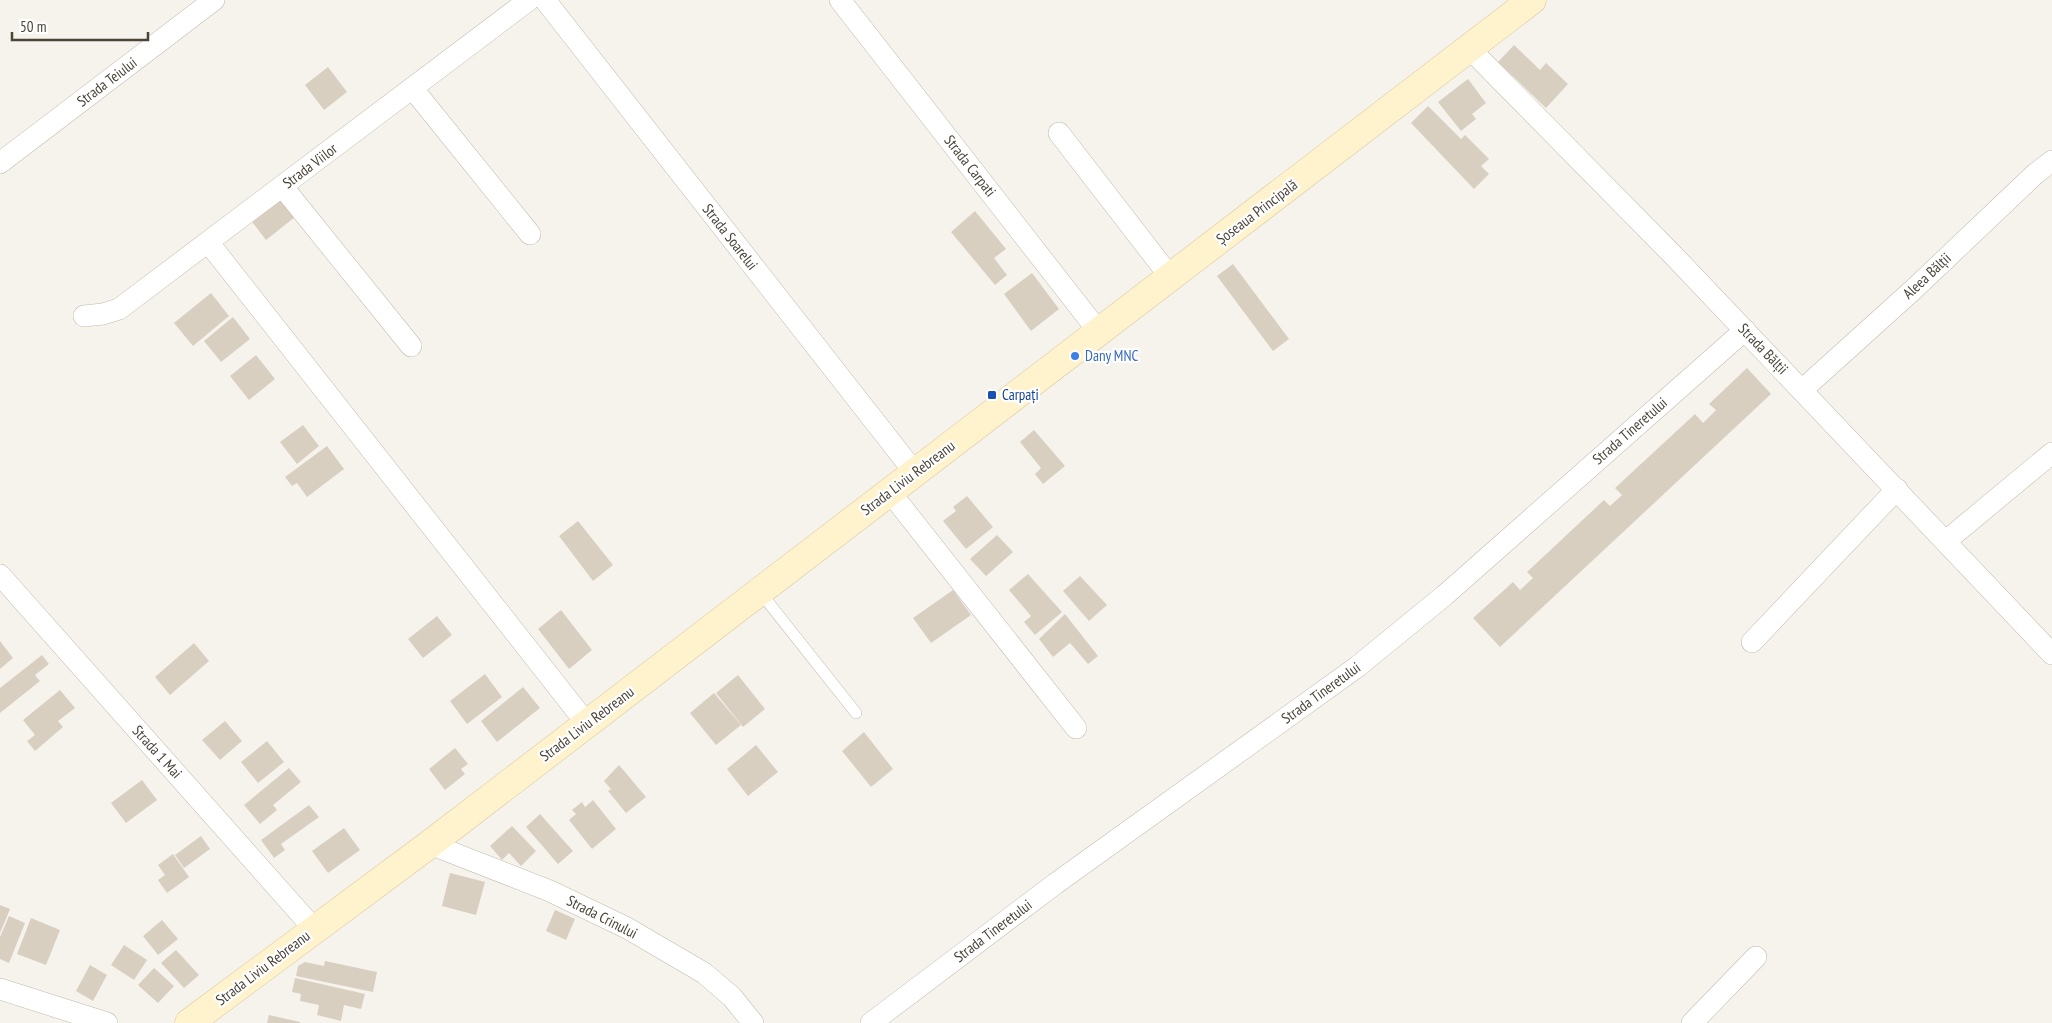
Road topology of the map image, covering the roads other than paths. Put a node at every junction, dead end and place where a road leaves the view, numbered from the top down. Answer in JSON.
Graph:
{"nodes":[{"id":1,"x":214,"y":0,"type":"edge"},
{"id":2,"x":529,"y":0,"type":"edge"},
{"id":3,"x":545,"y":0,"type":"edge"},
{"id":4,"x":840,"y":0,"type":"edge"},
{"id":5,"x":1532,"y":0,"type":"edge"},
{"id":6,"x":1470,"y":49,"type":"junction"},
{"id":7,"x":413,"y":89,"type":"junction"},
{"id":8,"x":1059,"y":133,"type":"dead end"},
{"id":9,"x":2052,"y":161,"type":"edge"},
{"id":10,"x":0,"y":163,"type":"edge"},
{"id":11,"x":282,"y":186,"type":"junction"},
{"id":12,"x":530,"y":234,"type":"dead end"},
{"id":13,"x":208,"y":242,"type":"junction"},
{"id":14,"x":1171,"y":278,"type":"junction"},
{"id":15,"x":84,"y":316,"type":"dead end"},
{"id":16,"x":1745,"y":330,"type":"junction"},
{"id":17,"x":1100,"y":332,"type":"junction"},
{"id":18,"x":411,"y":346,"type":"dead end"},
{"id":19,"x":1802,"y":390,"type":"junction"},
{"id":20,"x":981,"y":423,"type":"joint"},
{"id":21,"x":2052,"y":453,"type":"edge"},
{"id":22,"x":915,"y":473,"type":"junction"},
{"id":23,"x":1897,"y":489,"type":"junction"},
{"id":24,"x":890,"y":492,"type":"junction"},
{"id":25,"x":1946,"y":541,"type":"junction"},
{"id":26,"x":0,"y":575,"type":"edge"},
{"id":27,"x":760,"y":592,"type":"junction"},
{"id":28,"x":1752,"y":642,"type":"dead end"},
{"id":29,"x":2052,"y":654,"type":"edge"},
{"id":30,"x":856,"y":713,"type":"dead end"},
{"id":31,"x":587,"y":724,"type":"junction"},
{"id":32,"x":1076,"y":728,"type":"dead end"},
{"id":33,"x":430,"y":844,"type":"junction"},
{"id":34,"x":315,"y":930,"type":"junction"},
{"id":35,"x":1756,"y":957,"type":"dead end"},
{"id":36,"x":0,"y":989,"type":"edge"},
{"id":37,"x":108,"y":1023,"type":"edge"},
{"id":38,"x":190,"y":1023,"type":"edge"},
{"id":39,"x":753,"y":1023,"type":"edge"},
{"id":40,"x":871,"y":1023,"type":"edge"},
{"id":41,"x":1692,"y":1023,"type":"edge"}],
"edges":[{"from":1,"to":10,"type":"street","name":"Strada Teiului"},
{"from":2,"to":7,"type":"street","name":"Strada Viilor"},
{"from":3,"to":22,"type":"street","name":"Strada Soarelui"},
{"from":4,"to":17,"type":"street","name":"Strada Carpati"},
{"from":5,"to":6,"type":"main road","name":"Șoseaua Principală"},
{"from":6,"to":14,"type":"main road","name":"Șoseaua Principală"},
{"from":6,"to":16,"type":"street","name":"Strada Bălții"},
{"from":7,"to":11,"type":"street","name":"Strada Viilor"},
{"from":7,"to":12,"type":"street"},
{"from":8,"to":14,"type":"street"},
{"from":9,"to":19,"type":"street","name":"Aleea Bălții"},
{"from":11,"to":13,"type":"street","name":"Strada Viilor"},
{"from":11,"to":18,"type":"street"},
{"from":13,"to":15,"type":"street","name":"Strada Viilor"},
{"from":13,"to":31,"type":"street"},
{"from":14,"to":17,"type":"main road","name":"Șoseaua Principală"},
{"from":16,"to":19,"type":"street","name":"Strada Bălții"},
{"from":16,"to":40,"type":"street","name":"Strada Tineretului"},
{"from":17,"to":20,"type":"main road","name":"Șoseaua Principală"},
{"from":19,"to":23,"type":"street","name":"Strada Bălții"},
{"from":20,"to":22,"type":"main road","name":"Strada Liviu Rebreanu"},
{"from":21,"to":25,"type":"street"},
{"from":22,"to":24,"type":"main road","name":"Strada Liviu Rebreanu"},
{"from":23,"to":25,"type":"street","name":"Strada Bălții"},
{"from":23,"to":28,"type":"street"},
{"from":24,"to":27,"type":"main road","name":"Strada Liviu Rebreanu"},
{"from":24,"to":32,"type":"street"},
{"from":25,"to":29,"type":"street","name":"Strada Bălții"},
{"from":26,"to":34,"type":"street","name":"Strada 1 Mai"},
{"from":27,"to":30,"type":"lane"},
{"from":27,"to":31,"type":"main road","name":"Strada Liviu Rebreanu"},
{"from":31,"to":33,"type":"main road","name":"Strada Liviu Rebreanu"},
{"from":33,"to":34,"type":"main road","name":"Strada Liviu Rebreanu"},
{"from":33,"to":39,"type":"street","name":"Strada Crinului"},
{"from":34,"to":38,"type":"main road","name":"Strada Liviu Rebreanu"},
{"from":35,"to":41,"type":"street"},
{"from":36,"to":37,"type":"street"}]}
